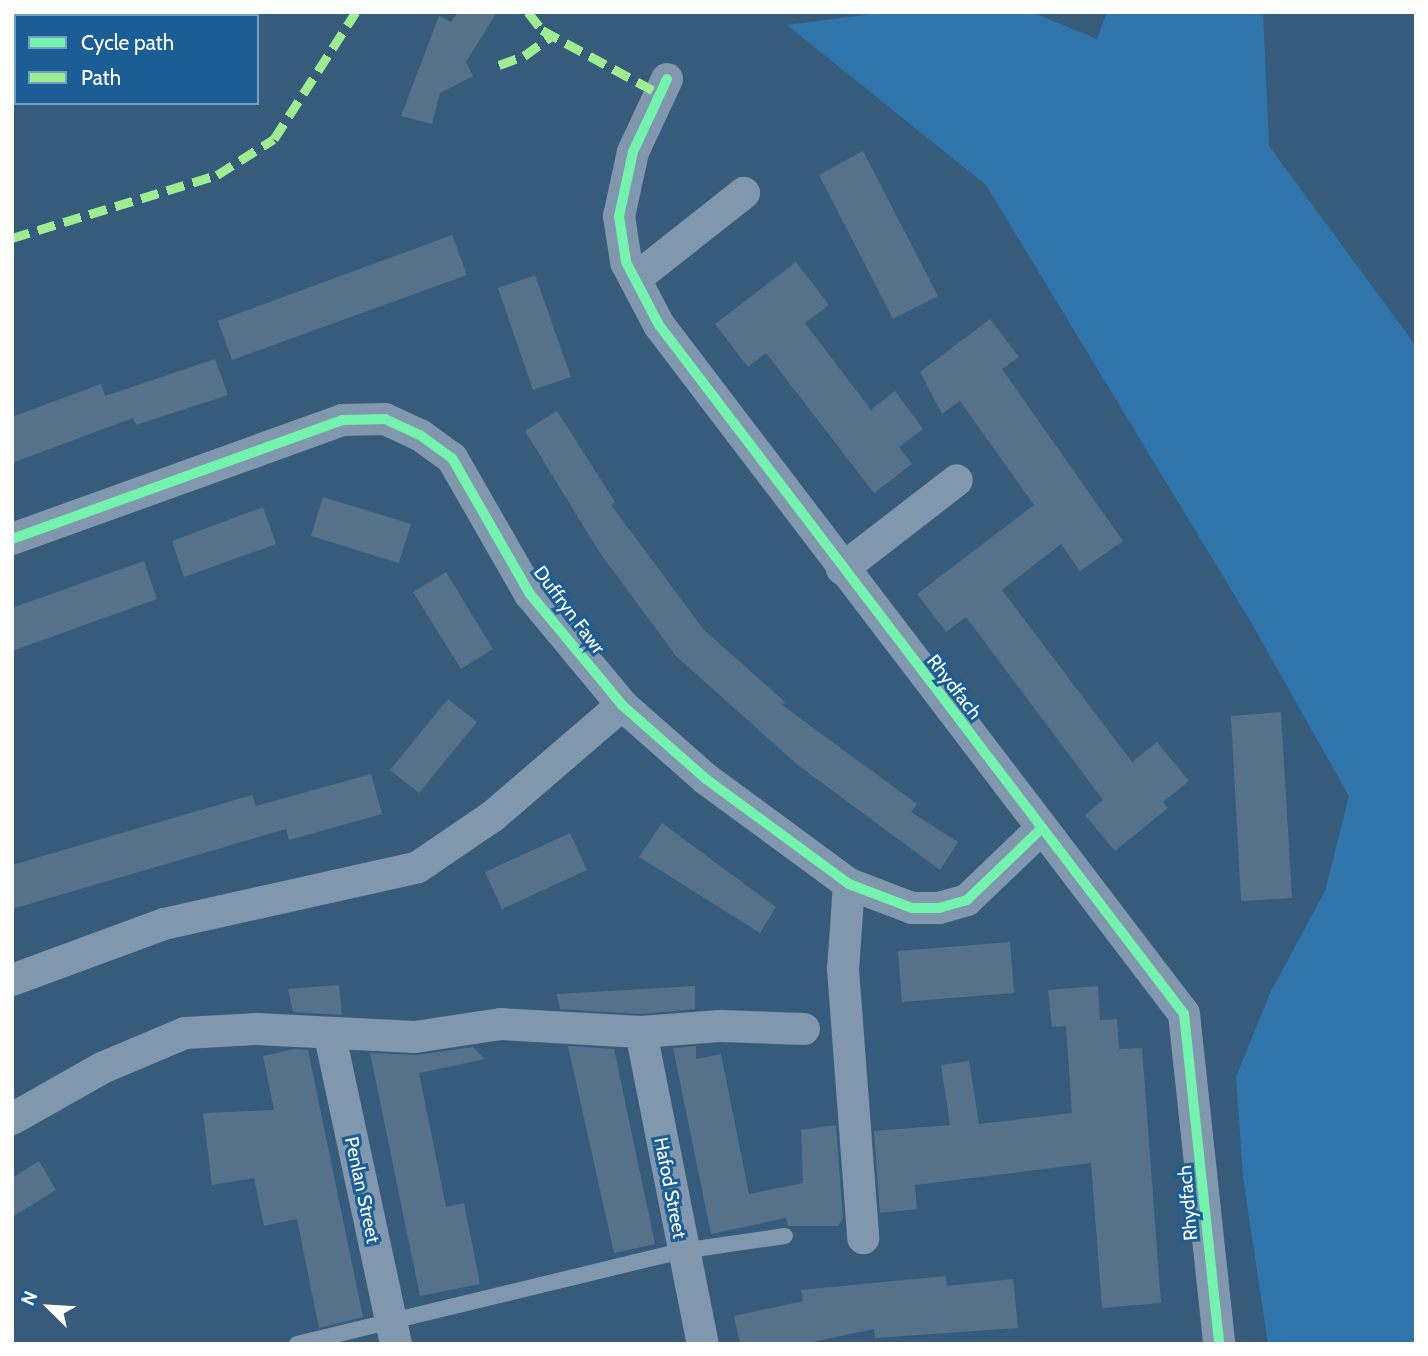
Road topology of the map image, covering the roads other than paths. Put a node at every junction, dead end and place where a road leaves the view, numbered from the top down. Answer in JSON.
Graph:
{"nodes":[{"id":1,"x":667,"y":79,"type":"dead end"},
{"id":2,"x":744,"y":193,"type":"dead end"},
{"id":3,"x":635,"y":279,"type":"junction"},
{"id":4,"x":957,"y":480,"type":"dead end"},
{"id":5,"x":12,"y":539,"type":"edge"},
{"id":6,"x":842,"y":569,"type":"junction"},
{"id":7,"x":622,"y":705,"type":"junction"},
{"id":8,"x":1041,"y":829,"type":"junction"},
{"id":9,"x":849,"y":884,"type":"junction"},
{"id":10,"x":12,"y":980,"type":"edge"},
{"id":11,"x":804,"y":1029,"type":"dead end"},
{"id":12,"x":640,"y":1032,"type":"junction"},
{"id":13,"x":330,"y":1036,"type":"junction"},
{"id":14,"x":12,"y":1119,"type":"edge"},
{"id":15,"x":785,"y":1236,"type":"dead end"},
{"id":16,"x":863,"y":1238,"type":"dead end"},
{"id":17,"x":682,"y":1251,"type":"junction"},
{"id":18,"x":393,"y":1331,"type":"edge"},
{"id":19,"x":297,"y":1344,"type":"edge"},
{"id":20,"x":703,"y":1344,"type":"edge"},
{"id":21,"x":1219,"y":1344,"type":"edge"}],
"edges":[{"from":1,"to":3,"type":"street","name":"Rhydfach"},
{"from":2,"to":3,"type":"street"},
{"from":3,"to":6,"type":"street","name":"Rhydfach"},
{"from":4,"to":6,"type":"street"},
{"from":5,"to":7,"type":"street","name":"Duffryn Fawr"},
{"from":6,"to":8,"type":"street","name":"Rhydfach"},
{"from":7,"to":9,"type":"street","name":"Duffryn Fawr"},
{"from":7,"to":10,"type":"street"},
{"from":8,"to":9,"type":"street","name":"Duffryn Fawr"},
{"from":8,"to":21,"type":"street","name":"Rhydfach"},
{"from":9,"to":16,"type":"street"},
{"from":11,"to":12,"type":"street"},
{"from":12,"to":13,"type":"street"},
{"from":12,"to":17,"type":"street","name":"Hafod Street"},
{"from":13,"to":14,"type":"street"},
{"from":13,"to":18,"type":"street","name":"Penlan Street"},
{"from":15,"to":17,"type":"lane"},
{"from":17,"to":18,"type":"lane"},
{"from":17,"to":20,"type":"street","name":"Hafod Street"},
{"from":18,"to":19,"type":"lane"}]}
